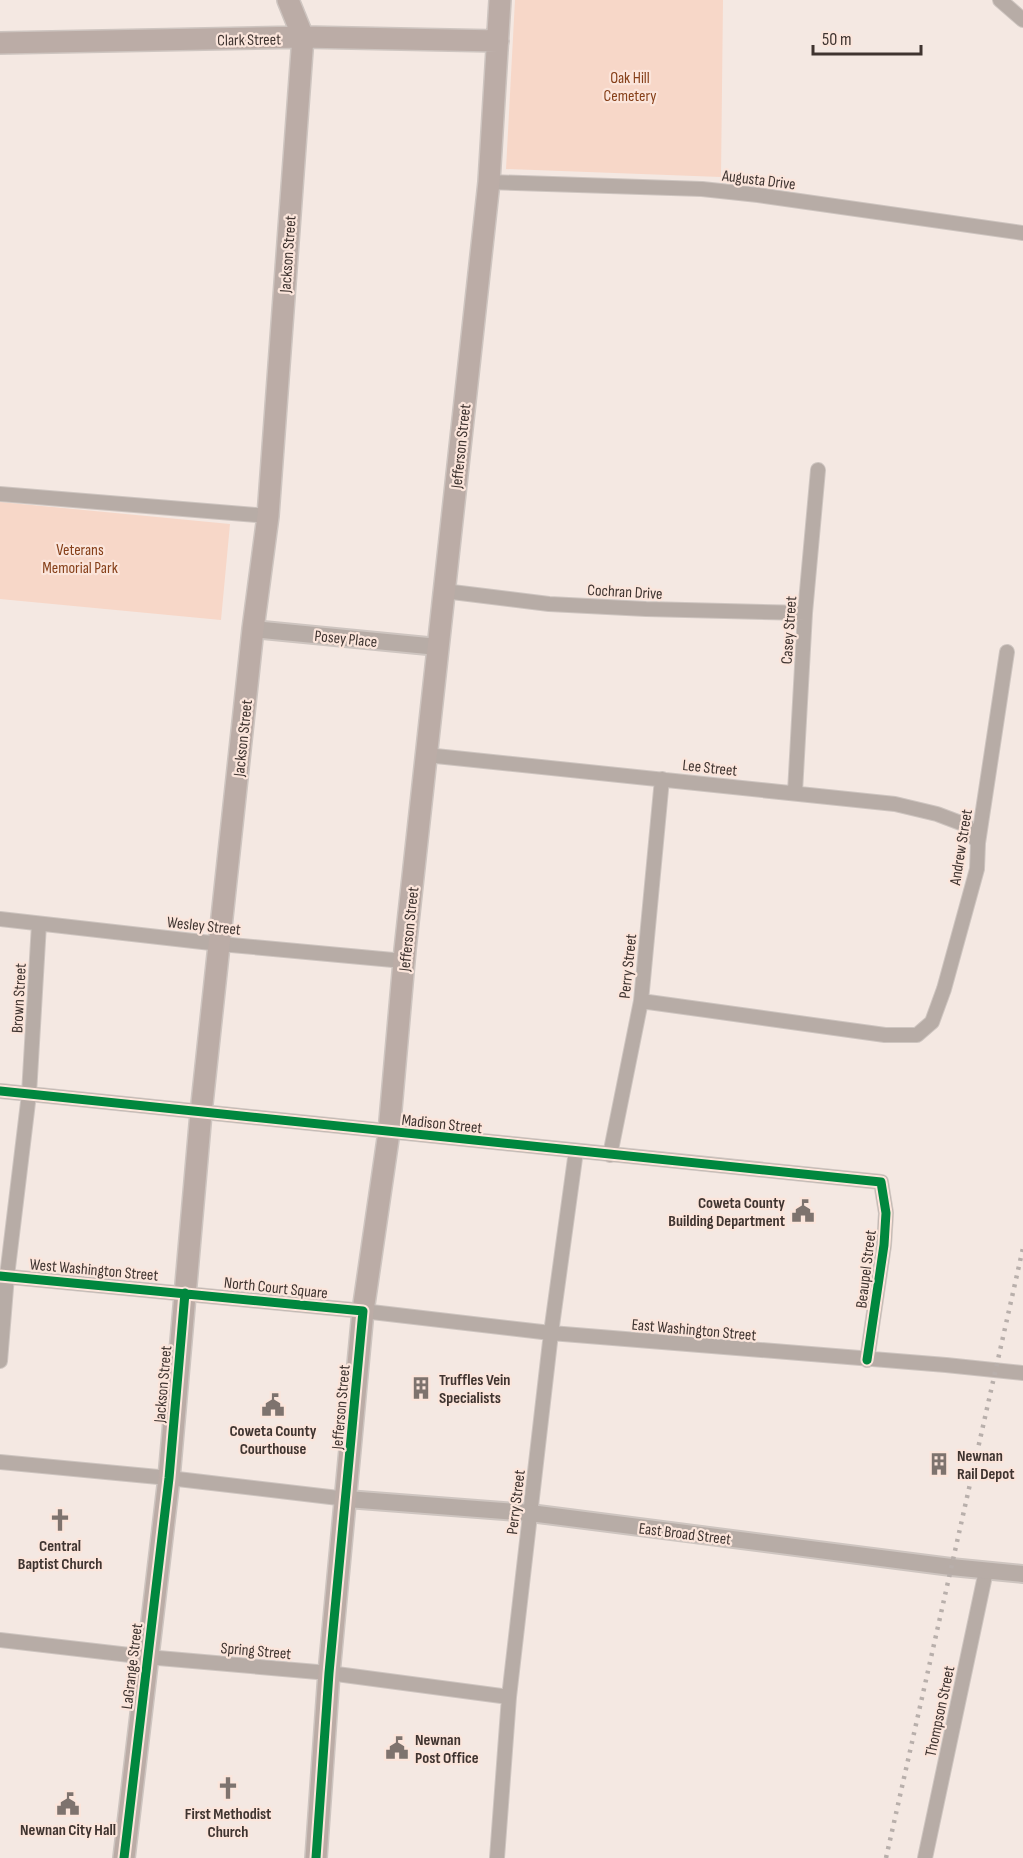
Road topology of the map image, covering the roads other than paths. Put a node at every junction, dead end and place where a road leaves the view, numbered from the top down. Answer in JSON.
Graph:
{"nodes":[{"id":1,"x":288,"y":0,"type":"edge"},
{"id":2,"x":500,"y":0,"type":"edge"},
{"id":3,"x":999,"y":0,"type":"edge"},
{"id":4,"x":1023,"y":20,"type":"edge"},
{"id":5,"x":303,"y":38,"type":"junction"},
{"id":6,"x":498,"y":41,"type":"junction"},
{"id":7,"x":0,"y":44,"type":"edge"},
{"id":8,"x":489,"y":182,"type":"junction"},
{"id":9,"x":1023,"y":233,"type":"edge"},
{"id":10,"x":818,"y":470,"type":"dead end"},
{"id":11,"x":0,"y":494,"type":"edge"},
{"id":12,"x":268,"y":516,"type":"junction"},
{"id":13,"x":444,"y":591,"type":"junction"},
{"id":14,"x":805,"y":613,"type":"junction"},
{"id":15,"x":253,"y":629,"type":"junction"},
{"id":16,"x":438,"y":648,"type":"junction"},
{"id":17,"x":1007,"y":652,"type":"dead end"},
{"id":18,"x":426,"y":755,"type":"junction"},
{"id":19,"x":662,"y":778,"type":"junction"},
{"id":20,"x":795,"y":792,"type":"junction"},
{"id":21,"x":978,"y":843,"type":"junction"},
{"id":22,"x":0,"y":919,"type":"edge"},
{"id":23,"x":39,"y":924,"type":"junction"},
{"id":24,"x":220,"y":944,"type":"junction"},
{"id":25,"x":404,"y":961,"type":"junction"},
{"id":26,"x":640,"y":1000,"type":"junction"},
{"id":27,"x":0,"y":1091,"type":"edge"},
{"id":28,"x":29,"y":1094,"type":"junction"},
{"id":29,"x":201,"y":1113,"type":"junction"},
{"id":30,"x":389,"y":1132,"type":"junction"},
{"id":31,"x":576,"y":1151,"type":"junction"},
{"id":32,"x":610,"y":1155,"type":"junction"},
{"id":33,"x":881,"y":1182,"type":"joint"},
{"id":34,"x":4,"y":1276,"type":"edge"},
{"id":35,"x":185,"y":1293,"type":"junction"},
{"id":36,"x":363,"y":1311,"type":"junction"},
{"id":37,"x":551,"y":1333,"type":"junction"},
{"id":38,"x":867,"y":1360,"type":"junction"},
{"id":39,"x":0,"y":1361,"type":"edge"},
{"id":40,"x":1023,"y":1373,"type":"edge"},
{"id":41,"x":0,"y":1462,"type":"edge"},
{"id":42,"x":169,"y":1478,"type":"junction"},
{"id":43,"x":346,"y":1499,"type":"junction"},
{"id":44,"x":530,"y":1513,"type":"junction"},
{"id":45,"x":986,"y":1571,"type":"junction"},
{"id":46,"x":1023,"y":1574,"type":"edge"},
{"id":47,"x":0,"y":1640,"type":"edge"},
{"id":48,"x":147,"y":1657,"type":"junction"},
{"id":49,"x":329,"y":1673,"type":"junction"},
{"id":50,"x":509,"y":1697,"type":"junction"},
{"id":51,"x":124,"y":1858,"type":"edge"},
{"id":52,"x":316,"y":1858,"type":"edge"},
{"id":53,"x":497,"y":1858,"type":"edge"},
{"id":54,"x":925,"y":1858,"type":"edge"}],
"edges":[{"from":1,"to":5,"type":"main road","name":"Jackson Street"},
{"from":2,"to":6,"type":"main road","name":"Jefferson Street"},
{"from":3,"to":4,"type":"street"},
{"from":5,"to":6,"type":"main road","name":"Clark Street"},
{"from":5,"to":7,"type":"main road","name":"Clark Street"},
{"from":5,"to":12,"type":"main road","name":"Jackson Street"},
{"from":6,"to":8,"type":"main road","name":"Jefferson Street"},
{"from":8,"to":9,"type":"street","name":"Augusta Drive"},
{"from":8,"to":13,"type":"main road","name":"Jefferson Street"},
{"from":10,"to":14,"type":"street","name":"Casey Street"},
{"from":11,"to":12,"type":"street"},
{"from":12,"to":15,"type":"main road","name":"Jackson Street"},
{"from":13,"to":14,"type":"street","name":"Cochran Drive"},
{"from":13,"to":16,"type":"main road","name":"Jefferson Street"},
{"from":14,"to":20,"type":"street","name":"Casey Street"},
{"from":15,"to":16,"type":"street","name":"Posey Place"},
{"from":15,"to":24,"type":"main road","name":"Jackson Street"},
{"from":16,"to":18,"type":"main road","name":"Jefferson Street"},
{"from":17,"to":21,"type":"street","name":"Andrew Street"},
{"from":18,"to":19,"type":"street","name":"Lee Street"},
{"from":18,"to":25,"type":"main road","name":"Jefferson Street"},
{"from":19,"to":20,"type":"street","name":"Lee Street"},
{"from":19,"to":26,"type":"street","name":"Perry Street"},
{"from":20,"to":21,"type":"street","name":"Lee Street"},
{"from":21,"to":26,"type":"street","name":"Andrew Street"},
{"from":22,"to":23,"type":"street","name":"Wesley Street"},
{"from":23,"to":24,"type":"street","name":"Wesley Street"},
{"from":23,"to":28,"type":"street","name":"Brown Street"},
{"from":24,"to":25,"type":"street","name":"Wesley Street"},
{"from":24,"to":29,"type":"main road","name":"Jackson Street"},
{"from":25,"to":30,"type":"main road","name":"Jefferson Street"},
{"from":26,"to":32,"type":"street","name":"Perry Street"},
{"from":27,"to":28,"type":"street","name":"Madison Street"},
{"from":28,"to":29,"type":"street","name":"Madison Street"},
{"from":28,"to":34,"type":"street","name":"Brown Street"},
{"from":29,"to":30,"type":"street","name":"Madison Street"},
{"from":29,"to":35,"type":"main road","name":"Jackson Street"},
{"from":30,"to":31,"type":"street","name":"Madison Street"},
{"from":30,"to":36,"type":"main road","name":"Jefferson Street"},
{"from":31,"to":32,"type":"street","name":"Madison Street"},
{"from":31,"to":37,"type":"street","name":"Perry Street"},
{"from":32,"to":33,"type":"street","name":"Madison Street"},
{"from":33,"to":38,"type":"street","name":"Beaupel Street"},
{"from":34,"to":35,"type":"street","name":"West Washington Street"},
{"from":34,"to":39,"type":"street","name":"Brown Street"},
{"from":35,"to":36,"type":"street","name":"North Court Square"},
{"from":35,"to":42,"type":"main road","name":"Jackson Street"},
{"from":36,"to":37,"type":"street","name":"East Washington Street"},
{"from":36,"to":43,"type":"main road","name":"Jefferson Street"},
{"from":37,"to":38,"type":"street","name":"East Washington Street"},
{"from":37,"to":44,"type":"street","name":"Perry Street"},
{"from":38,"to":40,"type":"street","name":"East Washington Street"},
{"from":41,"to":42,"type":"street"},
{"from":42,"to":43,"type":"street"},
{"from":42,"to":48,"type":"main road","name":"LaGrange Street"},
{"from":43,"to":44,"type":"street","name":"East Broad Street"},
{"from":43,"to":49,"type":"main road","name":"Jefferson Street"},
{"from":44,"to":45,"type":"street","name":"East Broad Street"},
{"from":44,"to":50,"type":"street","name":"Perry Street"},
{"from":45,"to":46,"type":"street","name":"East Broad Street"},
{"from":45,"to":54,"type":"street","name":"Thompson Street"},
{"from":47,"to":48,"type":"street","name":"Spring Street"},
{"from":48,"to":49,"type":"street","name":"Spring Street"},
{"from":48,"to":51,"type":"main road","name":"LaGrange Street"},
{"from":49,"to":50,"type":"street","name":"Spring Street"},
{"from":49,"to":52,"type":"main road","name":"Jefferson Street"},
{"from":50,"to":53,"type":"street","name":"Perry Street"}]}
